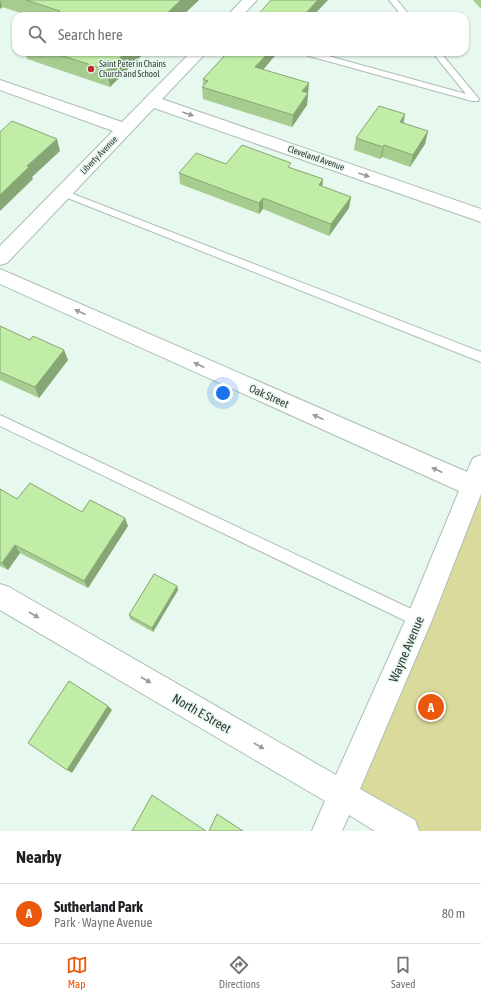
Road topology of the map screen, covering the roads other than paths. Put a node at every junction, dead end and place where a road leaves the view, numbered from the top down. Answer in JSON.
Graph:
{"nodes":[{"id":1,"x":250,"y":0,"type":"edge"},
{"id":2,"x":393,"y":0,"type":"edge"},
{"id":3,"x":238,"y":12,"type":"edge"},
{"id":4,"x":403,"y":12,"type":"edge"},
{"id":5,"x":195,"y":56,"type":"edge"},
{"id":6,"x":319,"y":56,"type":"edge"},
{"id":7,"x":439,"y":56,"type":"edge"},
{"id":8,"x":2,"y":88,"type":"edge"},
{"id":9,"x":151,"y":101,"type":"junction"},
{"id":10,"x":124,"y":129,"type":"junction"},
{"id":11,"x":63,"y":193,"type":"junction"},
{"id":12,"x":481,"y":216,"type":"edge"},
{"id":13,"x":0,"y":258,"type":"edge"},
{"id":14,"x":0,"y":276,"type":"edge"},
{"id":15,"x":481,"y":357,"type":"edge"},
{"id":16,"x":0,"y":420,"type":"edge"},
{"id":17,"x":477,"y":475,"type":"edge"},
{"id":18,"x":0,"y":596,"type":"edge"},
{"id":19,"x":419,"y":620,"type":"junction"},
{"id":20,"x":343,"y":794,"type":"junction"},
{"id":21,"x":327,"y":831,"type":"edge"},
{"id":22,"x":404,"y":831,"type":"edge"}],
"edges":[{"from":1,"to":3,"type":"street"},
{"from":2,"to":4,"type":"lane"},
{"from":5,"to":9,"type":"street","name":"Liberty Avenue"},
{"from":6,"to":7,"type":"lane"},
{"from":8,"to":10,"type":"street"},
{"from":9,"to":10,"type":"street","name":"Liberty Avenue"},
{"from":9,"to":12,"type":"street","name":"Cleveland Avenue","one_way":true},
{"from":10,"to":11,"type":"street","name":"Liberty Avenue"},
{"from":11,"to":13,"type":"street","name":"Liberty Avenue"},
{"from":11,"to":15,"type":"lane"},
{"from":17,"to":14,"type":"street","name":"Oak Street","one_way":true},
{"from":16,"to":19,"type":"lane"},
{"from":17,"to":19,"type":"street","name":"Wayne Avenue"},
{"from":18,"to":20,"type":"street","name":"North E Street","one_way":true},
{"from":19,"to":20,"type":"street","name":"Wayne Avenue"},
{"from":20,"to":21,"type":"street","name":"Wayne Avenue"},
{"from":20,"to":22,"type":"street","name":"North E Street"}]}
